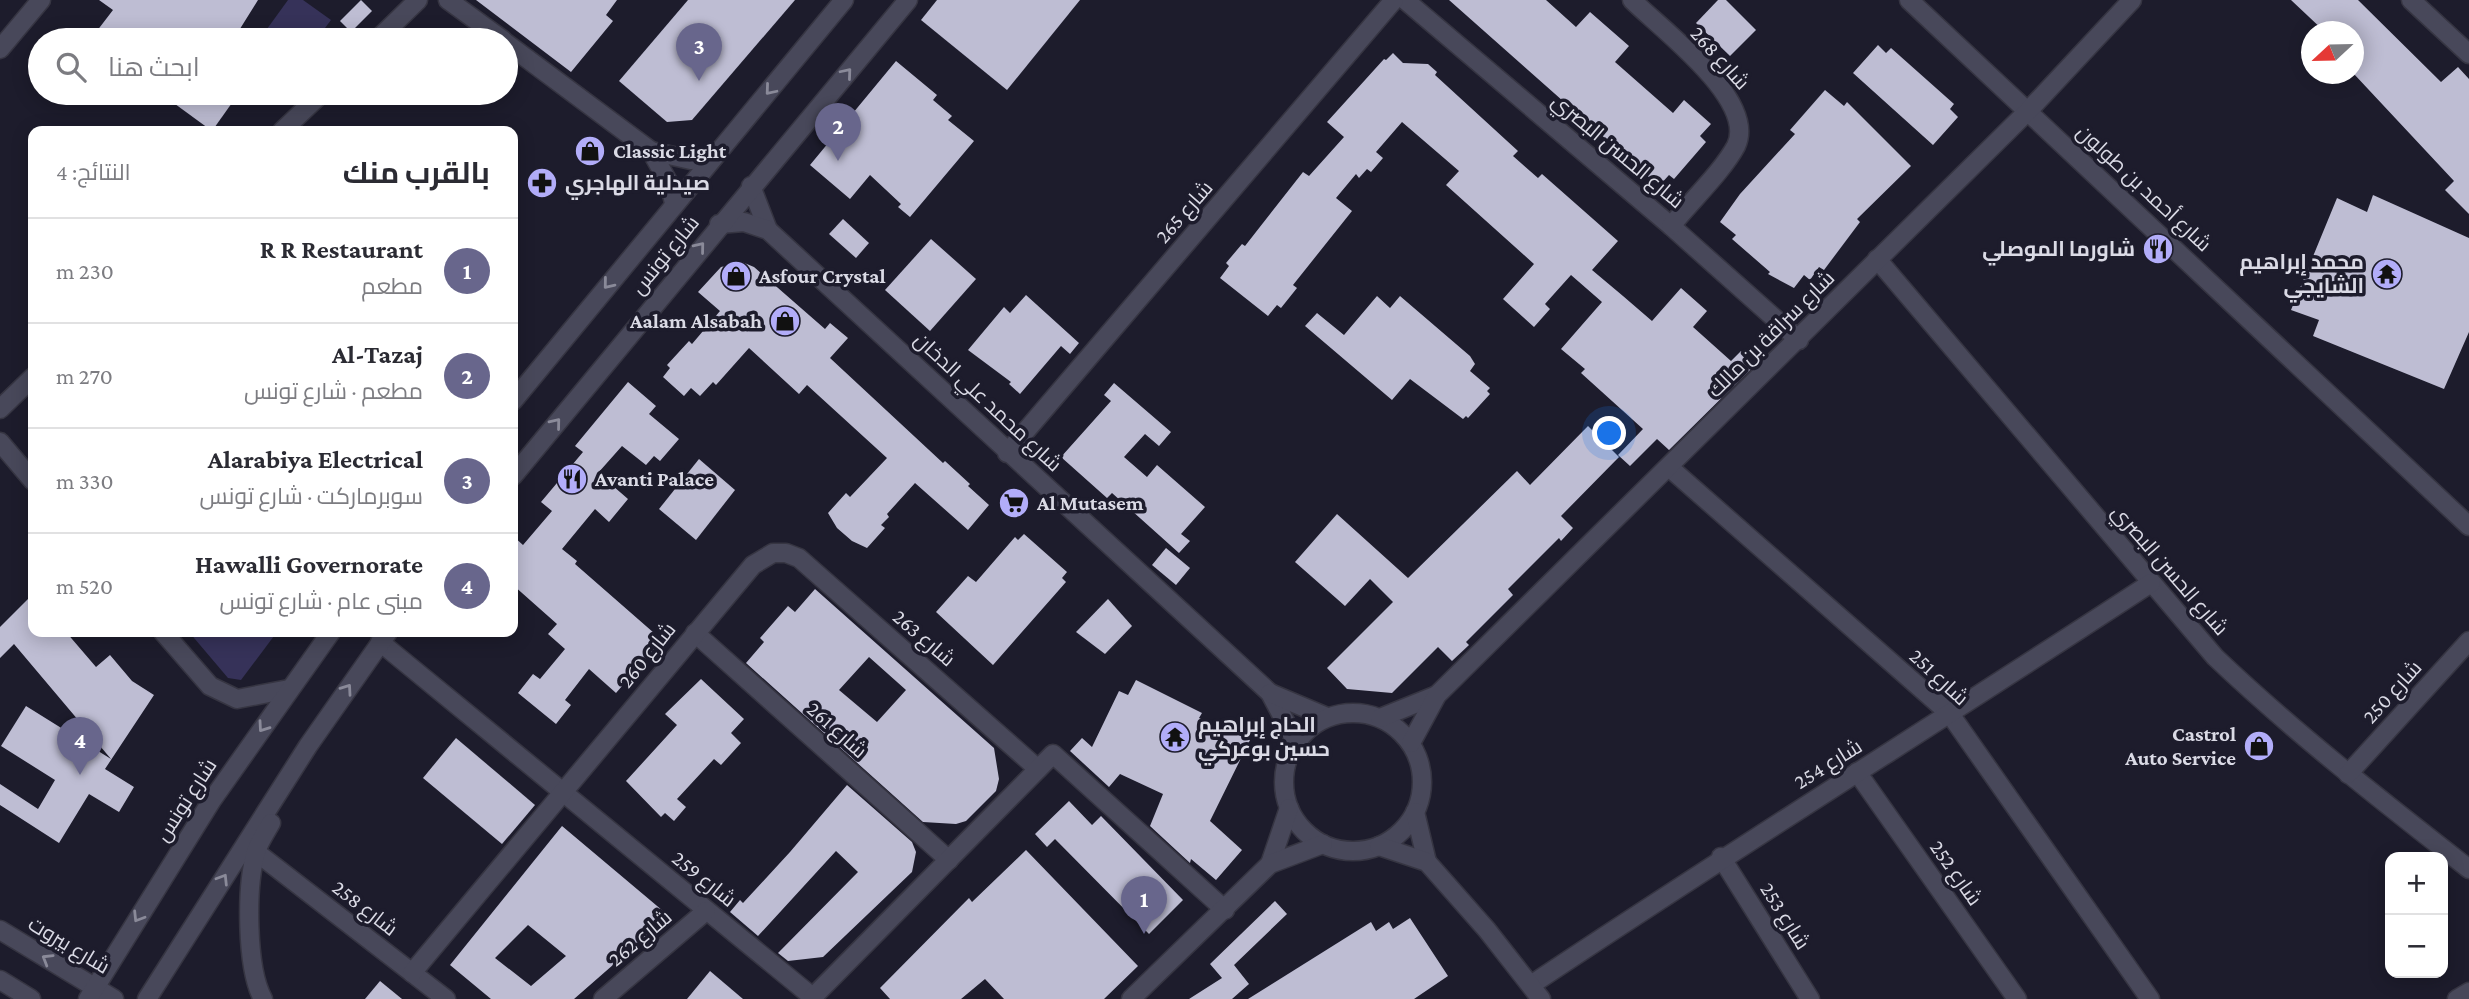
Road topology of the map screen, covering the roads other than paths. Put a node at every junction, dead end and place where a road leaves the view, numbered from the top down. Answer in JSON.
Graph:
{"nodes":[{"id":1,"x":41,"y":0,"type":"edge"},
{"id":2,"x":418,"y":0,"type":"edge"},
{"id":3,"x":448,"y":0,"type":"edge"},
{"id":4,"x":844,"y":0,"type":"edge"},
{"id":5,"x":908,"y":0,"type":"edge"},
{"id":6,"x":1394,"y":0,"type":"edge"},
{"id":7,"x":1405,"y":0,"type":"edge"},
{"id":8,"x":1632,"y":0,"type":"edge"},
{"id":9,"x":1909,"y":0,"type":"edge"},
{"id":10,"x":2132,"y":0,"type":"edge"},
{"id":11,"x":2411,"y":0,"type":"edge"},
{"id":12,"x":389,"y":28,"type":"edge"},
{"id":13,"x":486,"y":28,"type":"edge"},
{"id":14,"x":0,"y":49,"type":"edge"},
{"id":15,"x":518,"y":51,"type":"edge"},
{"id":16,"x":2469,"y":54,"type":"edge"},
{"id":17,"x":309,"y":105,"type":"edge"},
{"id":18,"x":2029,"y":110,"type":"junction"},
{"id":19,"x":287,"y":126,"type":"edge"},
{"id":20,"x":651,"y":151,"type":"junction"},
{"id":21,"x":712,"y":159,"type":"junction"},
{"id":22,"x":751,"y":187,"type":"junction"},
{"id":23,"x":674,"y":203,"type":"junction"},
{"id":24,"x":719,"y":224,"type":"junction"},
{"id":25,"x":1671,"y":226,"type":"junction"},
{"id":26,"x":768,"y":230,"type":"junction"},
{"id":27,"x":1877,"y":259,"type":"junction"},
{"id":28,"x":1799,"y":340,"type":"junction"},
{"id":29,"x":28,"y":382,"type":"edge"},
{"id":30,"x":518,"y":395,"type":"edge"},
{"id":31,"x":0,"y":409,"type":"edge"},
{"id":32,"x":1,"y":444,"type":"edge"},
{"id":33,"x":1007,"y":453,"type":"junction"},
{"id":34,"x":1670,"y":468,"type":"junction"},
{"id":35,"x":518,"y":470,"type":"edge"},
{"id":36,"x":28,"y":475,"type":"edge"},
{"id":37,"x":2469,"y":526,"type":"edge"},
{"id":38,"x":773,"y":553,"type":"joint"},
{"id":39,"x":2151,"y":583,"type":"junction"},
{"id":40,"x":695,"y":633,"type":"junction"},
{"id":41,"x":167,"y":637,"type":"edge"},
{"id":42,"x":327,"y":637,"type":"edge"},
{"id":43,"x":384,"y":637,"type":"edge"},
{"id":44,"x":2469,"y":641,"type":"edge"},
{"id":45,"x":289,"y":689,"type":"junction"},
{"id":46,"x":1270,"y":693,"type":"junction"},
{"id":47,"x":1437,"y":695,"type":"junction"},
{"id":48,"x":1950,"y":715,"type":"junction"},
{"id":49,"x":1327,"y":718,"type":"junction"},
{"id":50,"x":1380,"y":718,"type":"junction"},
{"id":51,"x":1296,"y":742,"type":"junction"},
{"id":52,"x":1411,"y":743,"type":"junction"},
{"id":53,"x":308,"y":746,"type":"junction"},
{"id":54,"x":1038,"y":769,"type":"junction"},
{"id":55,"x":1857,"y":772,"type":"junction"},
{"id":56,"x":2348,"y":774,"type":"junction"},
{"id":57,"x":564,"y":794,"type":"junction"},
{"id":58,"x":1289,"y":808,"type":"junction"},
{"id":59,"x":1415,"y":812,"type":"junction"},
{"id":60,"x":1323,"y":844,"type":"junction"},
{"id":61,"x":1379,"y":846,"type":"junction"},
{"id":62,"x":256,"y":852,"type":"junction"},
{"id":63,"x":1721,"y":857,"type":"junction"},
{"id":64,"x":949,"y":860,"type":"junction"},
{"id":65,"x":1427,"y":862,"type":"junction"},
{"id":66,"x":1270,"y":864,"type":"junction"},
{"id":67,"x":2469,"y":869,"type":"edge"},
{"id":68,"x":1225,"y":910,"type":"junction"},
{"id":69,"x":706,"y":911,"type":"junction"},
{"id":70,"x":0,"y":930,"type":"edge"},
{"id":71,"x":412,"y":973,"type":"junction"},
{"id":72,"x":0,"y":980,"type":"edge"},
{"id":73,"x":1536,"y":992,"type":"edge"},
{"id":74,"x":2469,"y":992,"type":"edge"},
{"id":75,"x":91,"y":993,"type":"edge"},
{"id":76,"x":814,"y":998,"type":"edge"},
{"id":77,"x":31,"y":999,"type":"edge"},
{"id":78,"x":114,"y":999,"type":"edge"},
{"id":79,"x":147,"y":999,"type":"edge"},
{"id":80,"x":263,"y":999,"type":"edge"},
{"id":81,"x":446,"y":999,"type":"edge"},
{"id":82,"x":603,"y":999,"type":"edge"},
{"id":83,"x":1131,"y":999,"type":"edge"},
{"id":84,"x":1810,"y":999,"type":"edge"},
{"id":85,"x":2017,"y":999,"type":"edge"},
{"id":86,"x":2150,"y":999,"type":"edge"},
{"id":87,"x":2457,"y":999,"type":"edge"}],
"edges":[{"from":1,"to":14,"type":"street"},
{"from":2,"to":12,"type":"street"},
{"from":3,"to":13,"type":"street"},
{"from":4,"to":21,"type":"street","name":"شارع تونس","one_way":true},
{"from":22,"to":5,"type":"street","name":"شارع تونس","one_way":true},
{"from":6,"to":33,"type":"street","name":"شارع 265"},
{"from":7,"to":25,"type":"street","name":"شارع الحسن البصري"},
{"from":8,"to":25,"type":"street","name":"شارع 268"},
{"from":9,"to":18,"type":"street","name":"شارع أحمد بن طولون"},
{"from":10,"to":18,"type":"street","name":"شارع سراقة بن مالك"},
{"from":11,"to":16,"type":"street"},
{"from":15,"to":20,"type":"street"},
{"from":17,"to":19,"type":"street"},
{"from":18,"to":27,"type":"street","name":"شارع سراقة بن مالك"},
{"from":18,"to":37,"type":"street","name":"شارع أحمد بن طولون"},
{"from":20,"to":21,"type":"street"},
{"from":20,"to":23,"type":"street"},
{"from":21,"to":23,"type":"street","name":"شارع تونس"},
{"from":22,"to":24,"type":"street","name":"شارع تونس"},
{"from":22,"to":26,"type":"street","name":"شارع محمد علي الدخان"},
{"from":23,"to":30,"type":"street","name":"شارع تونس","one_way":true},
{"from":24,"to":26,"type":"street"},
{"from":35,"to":24,"type":"street","name":"شارع تونس","one_way":true},
{"from":25,"to":28,"type":"street","name":"شارع الحسن البصري"},
{"from":26,"to":33,"type":"street","name":"شارع محمد علي الدخان"},
{"from":27,"to":28,"type":"street","name":"شارع سراقة بن مالك"},
{"from":27,"to":39,"type":"street","name":"شارع الحسن البصري"},
{"from":28,"to":34,"type":"street","name":"شارع سراقة بن مالك"},
{"from":29,"to":31,"type":"street"},
{"from":32,"to":36,"type":"street"},
{"from":33,"to":46,"type":"street","name":"شارع محمد علي الدخان"},
{"from":34,"to":47,"type":"street","name":"شارع سراقة بن مالك"},
{"from":34,"to":48,"type":"street","name":"شارع 251"},
{"from":38,"to":40,"type":"street","name":"شارع 260"},
{"from":38,"to":54,"type":"street","name":"شارع 263"},
{"from":39,"to":48,"type":"street","name":"شارع 254"},
{"from":39,"to":56,"type":"street","name":"شارع الحسن البصري"},
{"from":40,"to":57,"type":"street","name":"شارع 260"},
{"from":40,"to":64,"type":"street","name":"شارع 261"},
{"from":41,"to":45,"type":"street"},
{"from":42,"to":45,"type":"street","name":"شارع تونس"},
{"from":53,"to":43,"type":"street","one_way":true},
{"from":43,"to":57,"type":"street"},
{"from":44,"to":56,"type":"street","name":"شارع 250"},
{"from":45,"to":75,"type":"street","name":"شارع تونس","one_way":true},
{"from":46,"to":49,"type":"street","name":"شارع محمد علي الدخان"},
{"from":46,"to":51,"type":"street","name":"شارع محمد علي الدخان"},
{"from":47,"to":50,"type":"street","name":"شارع سراقة بن مالك"},
{"from":47,"to":52,"type":"street","name":"شارع سراقة بن مالك"},
{"from":48,"to":55,"type":"street","name":"شارع 254"},
{"from":48,"to":86,"type":"street","name":"شارع 251"},
{"from":49,"to":50,"type":"street"},
{"from":49,"to":51,"type":"street"},
{"from":50,"to":52,"type":"street"},
{"from":51,"to":58,"type":"street"},
{"from":52,"to":59,"type":"street"},
{"from":53,"to":62,"type":"street"},
{"from":79,"to":53,"type":"street","one_way":true},
{"from":54,"to":64,"type":"street"},
{"from":54,"to":68,"type":"street"},
{"from":55,"to":63,"type":"street","name":"شارع 254"},
{"from":55,"to":85,"type":"street","name":"شارع 252"},
{"from":56,"to":67,"type":"street","name":"شارع الحسن البصري"},
{"from":57,"to":69,"type":"street","name":"شارع 259"},
{"from":57,"to":71,"type":"street","name":"شارع 260"},
{"from":58,"to":60,"type":"street"},
{"from":58,"to":66,"type":"street"},
{"from":59,"to":61,"type":"street"},
{"from":59,"to":65,"type":"street"},
{"from":60,"to":61,"type":"street"},
{"from":60,"to":66,"type":"street"},
{"from":61,"to":65,"type":"street"},
{"from":62,"to":71,"type":"street","name":"شارع 258"},
{"from":62,"to":80,"type":"street"},
{"from":63,"to":73,"type":"street","name":"شارع 254"},
{"from":63,"to":84,"type":"street","name":"شارع 253"},
{"from":64,"to":76,"type":"street"},
{"from":65,"to":73,"type":"street"},
{"from":66,"to":68,"type":"street"},
{"from":68,"to":83,"type":"street"},
{"from":69,"to":76,"type":"street","name":"شارع 259"},
{"from":69,"to":82,"type":"street","name":"شارع 262"},
{"from":75,"to":70,"type":"street","name":"شارع بيروت","one_way":true},
{"from":71,"to":81,"type":"street","name":"شارع 258"},
{"from":72,"to":77,"type":"street"},
{"from":74,"to":87,"type":"street"},
{"from":75,"to":78,"type":"street","name":"شارع بيروت"}]}
